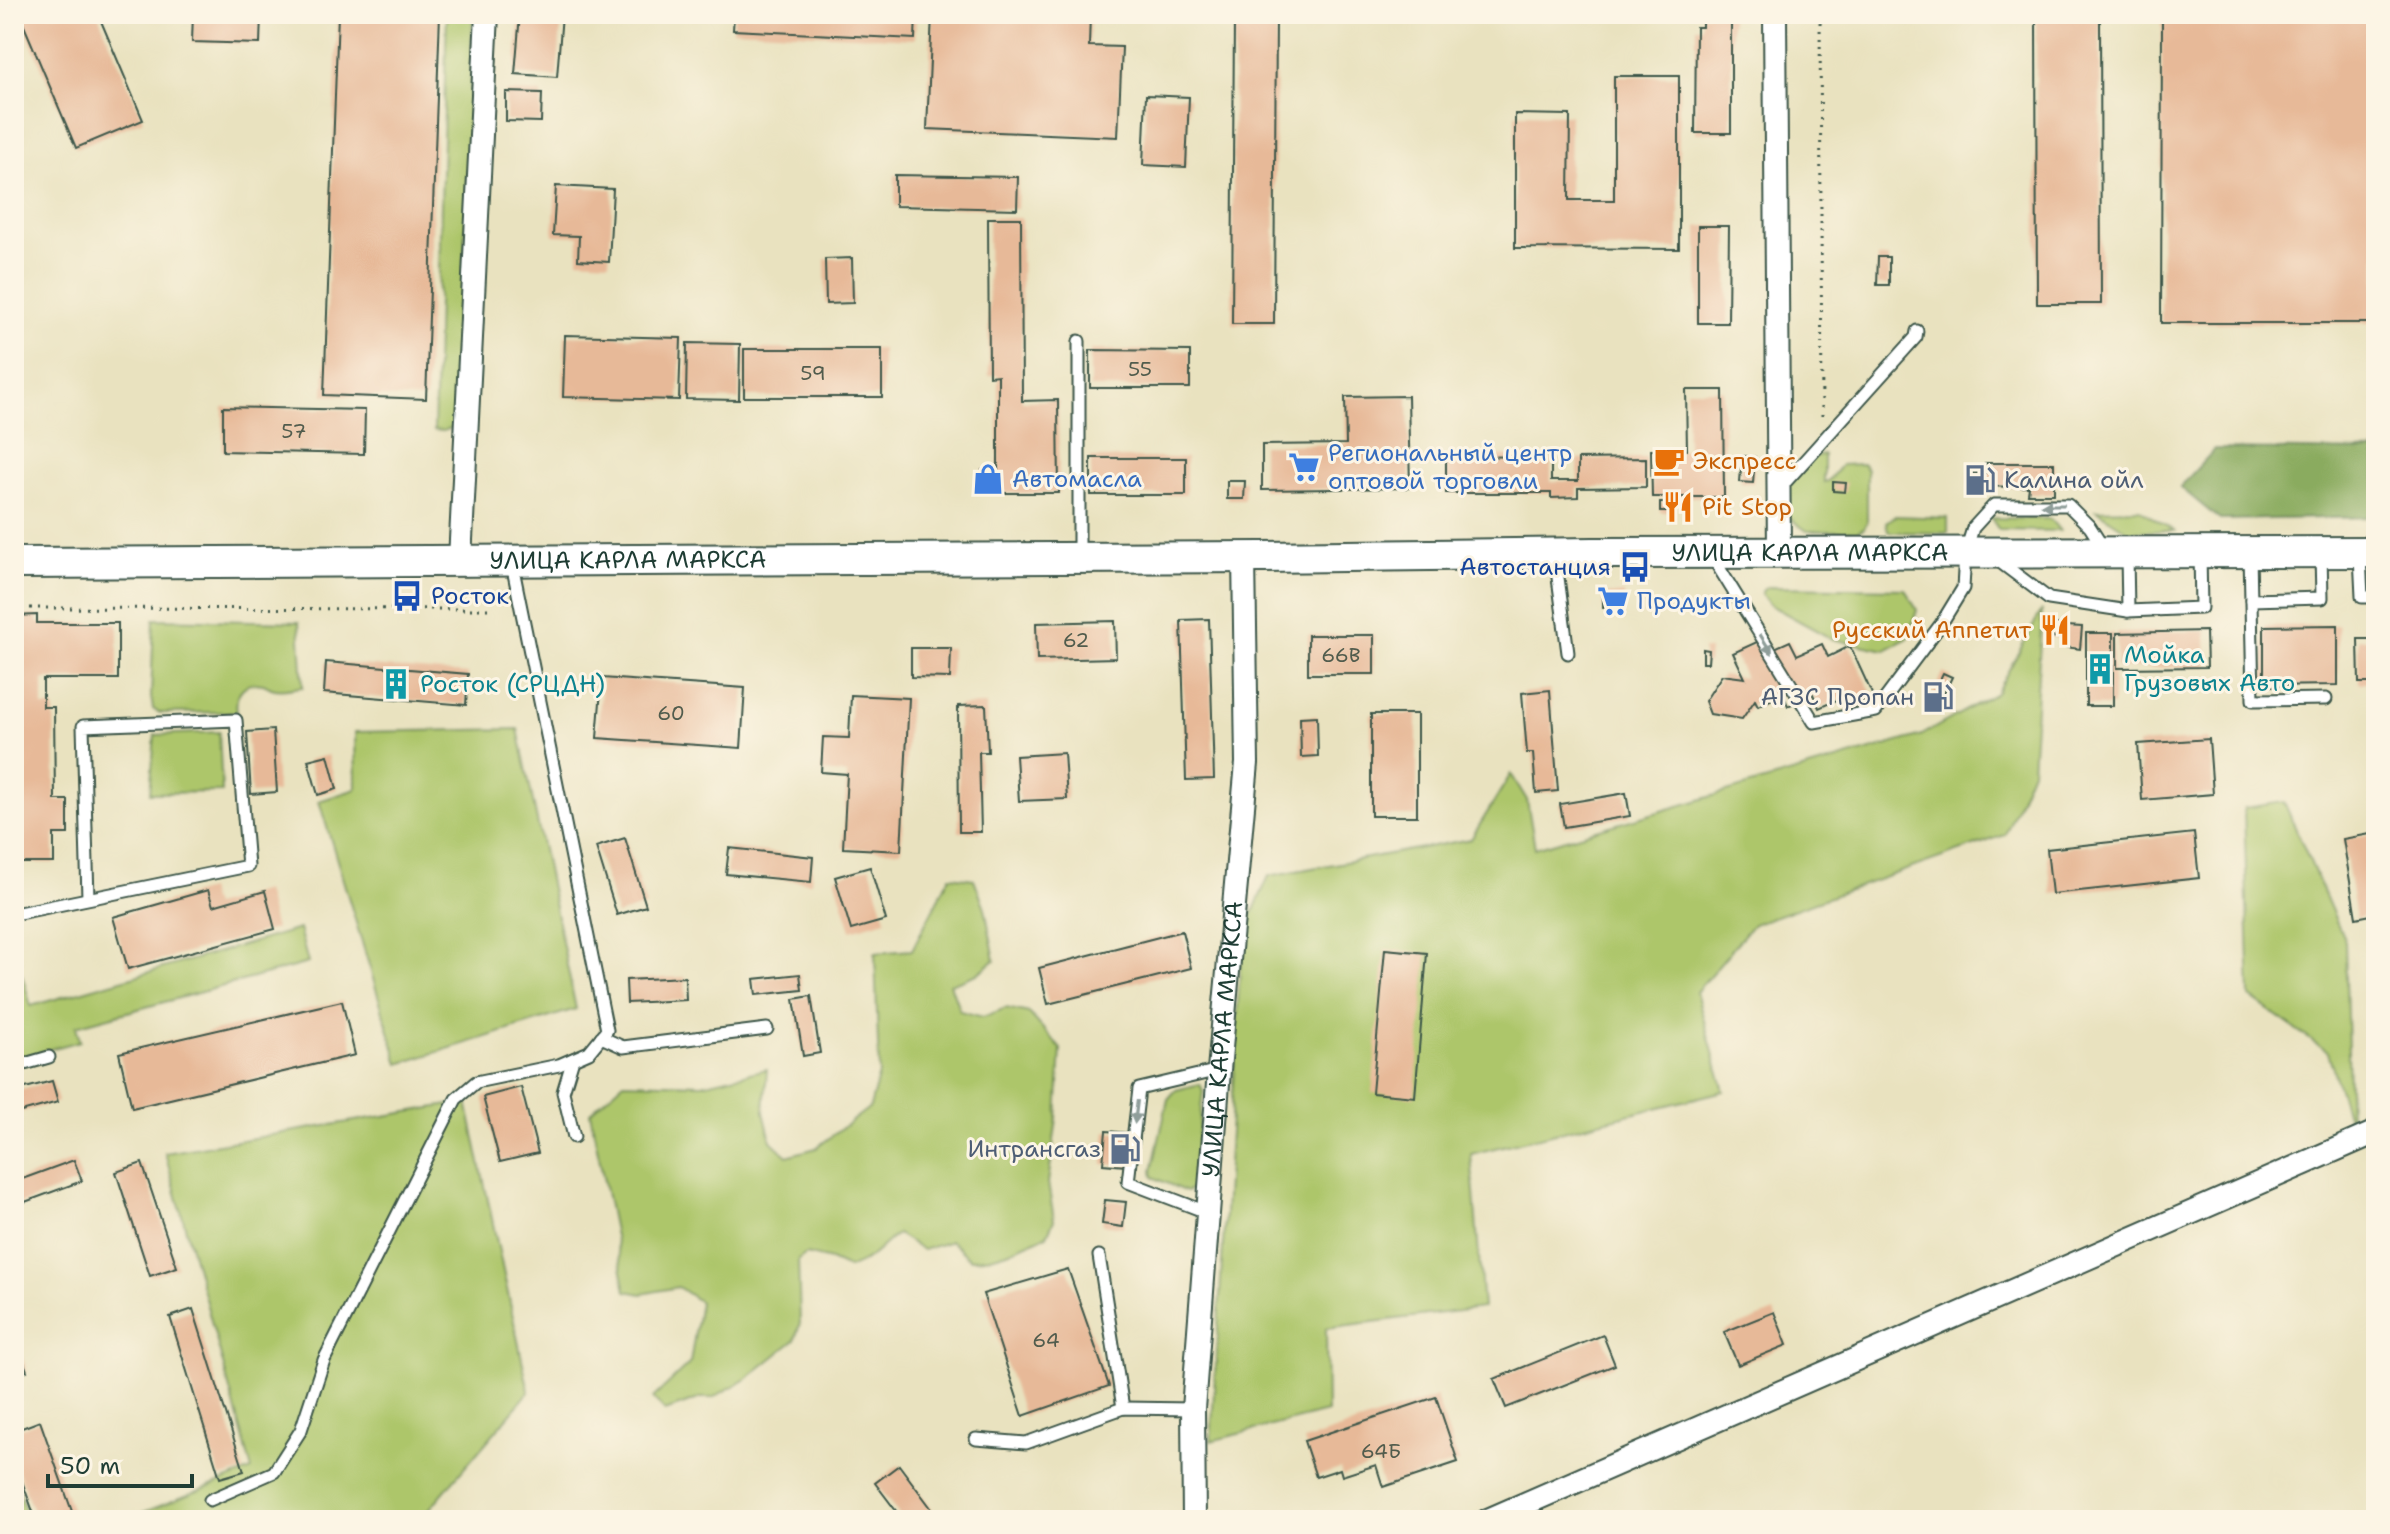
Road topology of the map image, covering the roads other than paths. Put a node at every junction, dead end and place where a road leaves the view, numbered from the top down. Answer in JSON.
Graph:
{"nodes":[{"id":1,"x":487,"y":14,"type":"edge"},
{"id":2,"x":1775,"y":14,"type":"edge"},
{"id":3,"x":1917,"y":331,"type":"dead end"},
{"id":4,"x":1079,"y":341,"type":"dead end"},
{"id":5,"x":1778,"y":491,"type":"junction"},
{"id":6,"x":2250,"y":552,"type":"junction"},
{"id":7,"x":2321,"y":552,"type":"junction"},
{"id":8,"x":2368,"y":552,"type":"edge"},
{"id":9,"x":2117,"y":553,"type":"junction"},
{"id":10,"x":2200,"y":553,"type":"junction"},
{"id":11,"x":1555,"y":554,"type":"junction"},
{"id":12,"x":1711,"y":554,"type":"junction"},
{"id":13,"x":1779,"y":554,"type":"junction"},
{"id":14,"x":1977,"y":554,"type":"junction"},
{"id":15,"x":1244,"y":557,"type":"junction"},
{"id":16,"x":1079,"y":558,"type":"junction"},
{"id":17,"x":460,"y":560,"type":"junction"},
{"id":18,"x":511,"y":560,"type":"junction"},
{"id":19,"x":14,"y":563,"type":"edge"},
{"id":20,"x":2376,"y":597,"type":"edge"},
{"id":21,"x":2251,"y":600,"type":"junction"},
{"id":22,"x":2128,"y":611,"type":"junction"},
{"id":23,"x":1568,"y":653,"type":"dead end"},
{"id":24,"x":2326,"y":699,"type":"dead end"},
{"id":25,"x":88,"y":898,"type":"junction"},
{"id":26,"x":14,"y":914,"type":"edge"},
{"id":27,"x":767,"y":1029,"type":"dead end"},
{"id":28,"x":601,"y":1037,"type":"junction"},
{"id":29,"x":49,"y":1057,"type":"dead end"},
{"id":30,"x":573,"y":1059,"type":"junction"},
{"id":31,"x":14,"y":1067,"type":"edge"},
{"id":32,"x":1219,"y":1070,"type":"junction"},
{"id":33,"x":2376,"y":1132,"type":"edge"},
{"id":34,"x":574,"y":1137,"type":"dead end"},
{"id":35,"x":1210,"y":1214,"type":"junction"},
{"id":36,"x":1099,"y":1256,"type":"dead end"},
{"id":37,"x":1123,"y":1408,"type":"junction"},
{"id":38,"x":1193,"y":1409,"type":"junction"},
{"id":39,"x":976,"y":1439,"type":"dead end"},
{"id":40,"x":210,"y":1500,"type":"dead end"},
{"id":41,"x":1194,"y":1520,"type":"edge"},
{"id":42,"x":1488,"y":1520,"type":"edge"}],
"edges":[{"from":1,"to":17,"type":"street"},
{"from":2,"to":5,"type":"street"},
{"from":3,"to":5,"type":"lane"},
{"from":4,"to":16,"type":"lane"},
{"from":5,"to":13,"type":"street"},
{"from":6,"to":7,"type":"main road","name":"УЛИЦА КАРЛА МАРКСА"},
{"from":6,"to":10,"type":"main road","name":"УЛИЦА КАРЛА МАРКСА"},
{"from":6,"to":21,"type":"lane"},
{"from":7,"to":8,"type":"main road","name":"УЛИЦА КАРЛА МАРКСА"},
{"from":7,"to":21,"type":"lane"},
{"from":8,"to":20,"type":"lane"},
{"from":9,"to":10,"type":"main road","name":"УЛИЦА КАРЛА МАРКСА"},
{"from":9,"to":14,"type":"main road","name":"УЛИЦА КАРЛА МАРКСА"},
{"from":9,"to":14,"type":"lane","one_way":true},
{"from":9,"to":22,"type":"lane"},
{"from":10,"to":22,"type":"lane"},
{"from":11,"to":12,"type":"main road","name":"УЛИЦА КАРЛА МАРКСА"},
{"from":11,"to":15,"type":"main road","name":"УЛИЦА КАРЛА МАРКСА"},
{"from":11,"to":23,"type":"lane"},
{"from":12,"to":13,"type":"main road","name":"УЛИЦА КАРЛА МАРКСА"},
{"from":12,"to":14,"type":"lane","one_way":true},
{"from":13,"to":14,"type":"main road","name":"УЛИЦА КАРЛА МАРКСА"},
{"from":14,"to":22,"type":"lane"},
{"from":15,"to":16,"type":"main road","name":"УЛИЦА КАРЛА МАРКСА"},
{"from":15,"to":32,"type":"street","name":"УЛИЦА КАРЛА МАРКСА"},
{"from":16,"to":18,"type":"main road","name":"УЛИЦА КАРЛА МАРКСА"},
{"from":17,"to":18,"type":"main road","name":"УЛИЦА КАРЛА МАРКСА"},
{"from":17,"to":19,"type":"main road","name":"УЛИЦА КАРЛА МАРКСА"},
{"from":18,"to":28,"type":"lane"},
{"from":21,"to":24,"type":"lane"},
{"from":25,"to":25,"type":"lane"},
{"from":25,"to":26,"type":"lane"},
{"from":27,"to":28,"type":"lane"},
{"from":28,"to":30,"type":"lane"},
{"from":29,"to":31,"type":"lane"},
{"from":30,"to":34,"type":"lane"},
{"from":30,"to":40,"type":"lane"},
{"from":32,"to":35,"type":"street","name":"УЛИЦА КАРЛА МАРКСА"},
{"from":32,"to":35,"type":"lane","one_way":true},
{"from":33,"to":42,"type":"street"},
{"from":35,"to":38,"type":"street","name":"УЛИЦА КАРЛА МАРКСА"},
{"from":36,"to":37,"type":"lane"},
{"from":37,"to":38,"type":"lane"},
{"from":37,"to":39,"type":"lane"},
{"from":38,"to":41,"type":"street","name":"УЛИЦА КАРЛА МАРКСА"}]}
